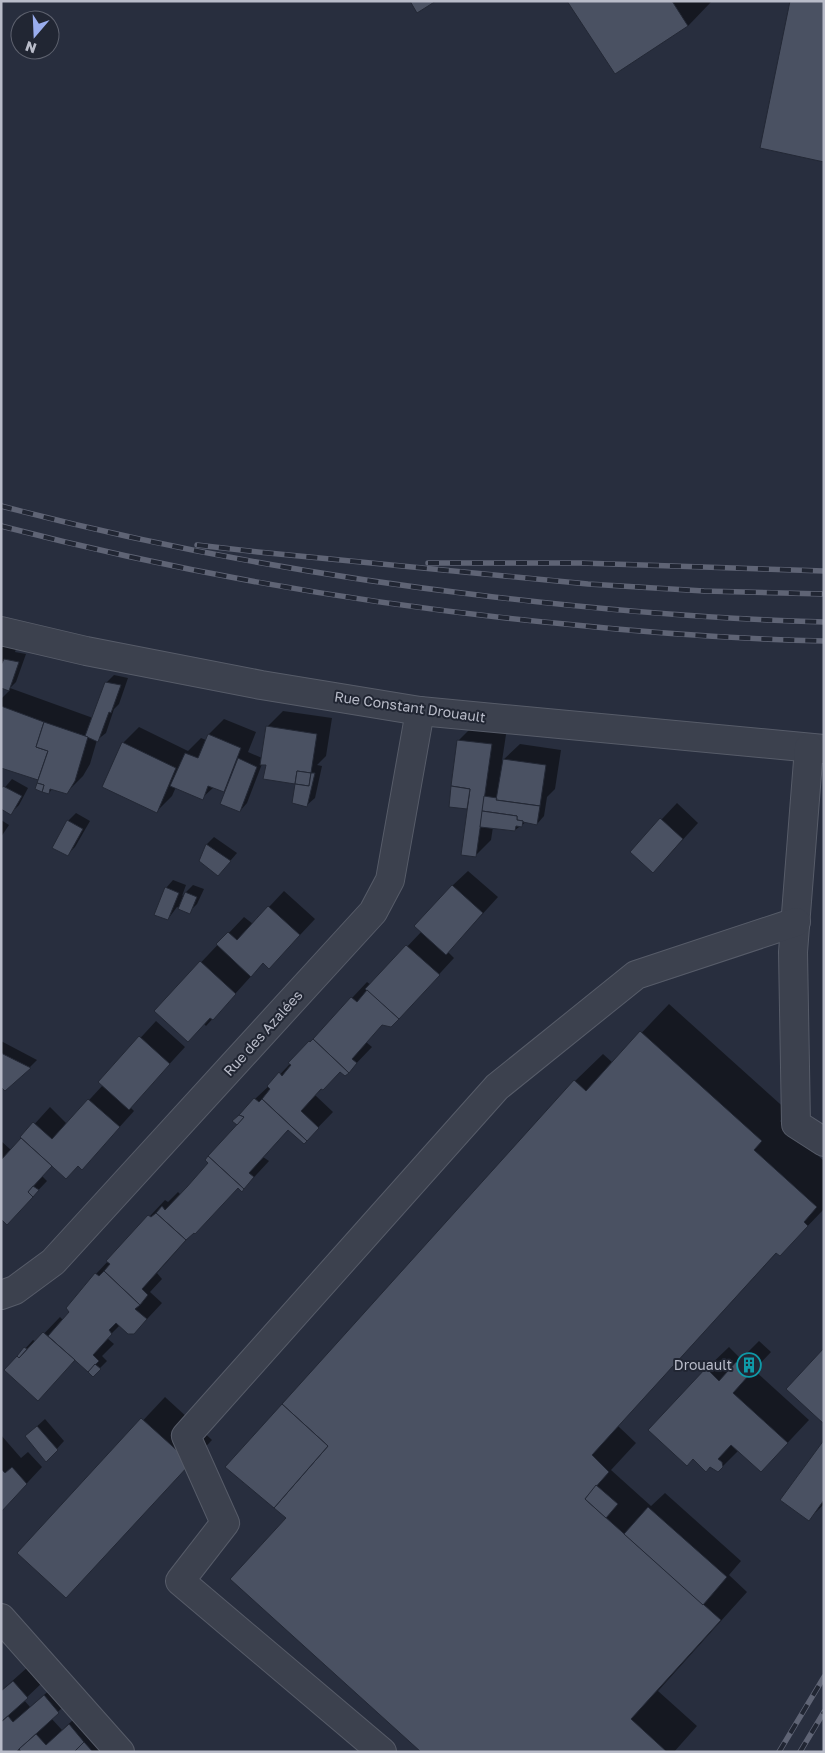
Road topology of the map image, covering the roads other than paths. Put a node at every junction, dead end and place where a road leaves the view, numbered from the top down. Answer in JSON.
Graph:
{"nodes":[{"id":1,"x":1,"y":631,"type":"edge"},
{"id":2,"x":420,"y":711,"type":"junction"},
{"id":3,"x":816,"y":749,"type":"edge"},
{"id":4,"x":796,"y":922,"type":"junction"},
{"id":5,"x":824,"y":1142,"type":"edge"},
{"id":6,"x":1,"y":1295,"type":"edge"},
{"id":7,"x":1,"y":1618,"type":"edge"},
{"id":8,"x":120,"y":1752,"type":"edge"},
{"id":9,"x":382,"y":1752,"type":"edge"}],
"edges":[{"from":1,"to":2,"type":"street","name":"Rue Constant Drouault"},
{"from":2,"to":3,"type":"street","name":"Rue Constant Drouault"},
{"from":2,"to":6,"type":"street","name":"Rue des Azalées"},
{"from":3,"to":4,"type":"street"},
{"from":4,"to":5,"type":"street"},
{"from":4,"to":9,"type":"street"},
{"from":7,"to":8,"type":"street"}]}
